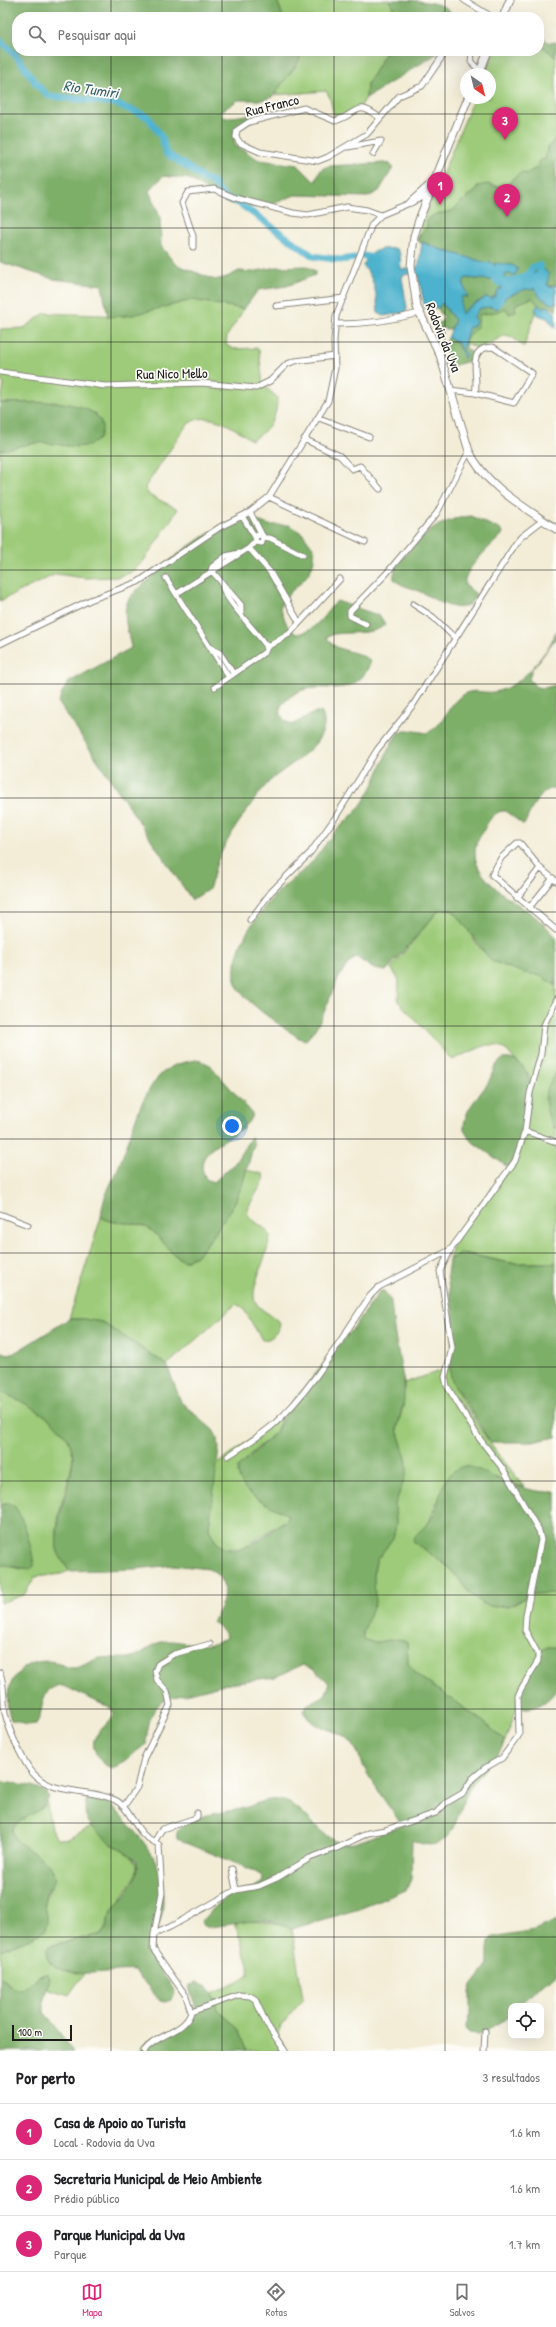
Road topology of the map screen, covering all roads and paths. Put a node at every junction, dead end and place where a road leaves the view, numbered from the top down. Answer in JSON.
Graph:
{"nodes":[{"id":1,"x":464,"y":0,"type":"edge"},
{"id":2,"x":510,"y":0,"type":"edge"},
{"id":3,"x":484,"y":12,"type":"edge"},
{"id":4,"x":504,"y":12,"type":"edge"},
{"id":5,"x":443,"y":56,"type":"edge"},
{"id":6,"x":472,"y":56,"type":"edge"},
{"id":7,"x":486,"y":56,"type":"edge"},
{"id":8,"x":476,"y":68,"type":"edge"},
{"id":9,"x":481,"y":68,"type":"edge"},
{"id":10,"x":466,"y":104,"type":"edge"},
{"id":11,"x":380,"y":118,"type":"junction"},
{"id":12,"x":348,"y":146,"type":"junction"},
{"id":13,"x":373,"y":154,"type":"dead end"},
{"id":14,"x":434,"y":182,"type":"junction"},
{"id":15,"x":429,"y":195,"type":"junction"},
{"id":16,"x":411,"y":202,"type":"junction"},
{"id":17,"x":381,"y":215,"type":"junction"},
{"id":18,"x":193,"y":247,"type":"dead end"},
{"id":19,"x":344,"y":298,"type":"junction"},
{"id":20,"x":276,"y":306,"type":"dead end"},
{"id":21,"x":419,"y":313,"type":"junction"},
{"id":22,"x":335,"y":324,"type":"junction"},
{"id":23,"x":335,"y":356,"type":"junction"},
{"id":24,"x":0,"y":372,"type":"edge"},
{"id":25,"x":450,"y":390,"type":"junction"},
{"id":26,"x":475,"y":393,"type":"junction"},
{"id":27,"x":319,"y":418,"type":"junction"},
{"id":28,"x":369,"y":437,"type":"dead end"},
{"id":29,"x":304,"y":439,"type":"junction"},
{"id":30,"x":469,"y":451,"type":"junction"},
{"id":31,"x":380,"y":489,"type":"dead end"},
{"id":32,"x":269,"y":497,"type":"junction"},
{"id":33,"x":250,"y":512,"type":"junction"},
{"id":34,"x":242,"y":516,"type":"junction"},
{"id":35,"x":543,"y":520,"type":"junction"},
{"id":36,"x":255,"y":521,"type":"junction"},
{"id":37,"x":248,"y":526,"type":"junction"},
{"id":38,"x":556,"y":529,"type":"edge"},
{"id":39,"x":263,"y":536,"type":"junction"},
{"id":40,"x":255,"y":540,"type":"junction"},
{"id":41,"x":365,"y":542,"type":"dead end"},
{"id":42,"x":249,"y":548,"type":"junction"},
{"id":43,"x":303,"y":555,"type":"dead end"},
{"id":44,"x":211,"y":570,"type":"junction"},
{"id":45,"x":166,"y":578,"type":"dead end"},
{"id":46,"x":340,"y":579,"type":"dead end"},
{"id":47,"x":176,"y":594,"type":"junction"},
{"id":48,"x":413,"y":604,"type":"dead end"},
{"id":49,"x":299,"y":622,"type":"junction"},
{"id":50,"x":366,"y":624,"type":"dead end"},
{"id":51,"x":455,"y":638,"type":"junction"},
{"id":52,"x":0,"y":644,"type":"edge"},
{"id":53,"x":267,"y":647,"type":"junction"},
{"id":54,"x":230,"y":675,"type":"junction"},
{"id":55,"x":215,"y":687,"type":"dead end"},
{"id":56,"x":540,"y":868,"type":"junction"},
{"id":57,"x":555,"y":879,"type":"edge"},
{"id":58,"x":517,"y":898,"type":"junction"},
{"id":59,"x":529,"y":908,"type":"junction"},
{"id":60,"x":250,"y":920,"type":"dead end"},
{"id":61,"x":556,"y":930,"type":"edge"},
{"id":62,"x":556,"y":1000,"type":"edge"},
{"id":63,"x":525,"y":1131,"type":"junction"},
{"id":64,"x":556,"y":1142,"type":"edge"},
{"id":65,"x":0,"y":1214,"type":"edge"},
{"id":66,"x":28,"y":1225,"type":"dead end"},
{"id":67,"x":451,"y":1249,"type":"junction"},
{"id":68,"x":228,"y":1456,"type":"dead end"},
{"id":69,"x":210,"y":1644,"type":"dead end"},
{"id":70,"x":0,"y":1673,"type":"edge"},
{"id":71,"x":124,"y":1806,"type":"junction"},
{"id":72,"x":197,"y":1813,"type":"dead end"},
{"id":73,"x":154,"y":1842,"type":"junction"},
{"id":74,"x":232,"y":1869,"type":"dead end"},
{"id":75,"x":236,"y":1890,"type":"junction"},
{"id":76,"x":154,"y":1934,"type":"junction"},
{"id":77,"x":191,"y":2012,"type":"junction"},
{"id":78,"x":485,"y":2030,"type":"dead end"},
{"id":79,"x":144,"y":2051,"type":"edge"},
{"id":80,"x":285,"y":2051,"type":"edge"},
{"id":81,"x":484,"y":2051,"type":"edge"}],
"edges":[{"from":1,"to":3,"type":"street"},
{"from":2,"to":4,"type":"street"},
{"from":5,"to":11,"type":"street","name":"Rua Franco"},
{"from":6,"to":8,"type":"street"},
{"from":7,"to":9,"type":"street"},
{"from":10,"to":14,"type":"street","name":"Rodovia da Uva"},
{"from":11,"to":12,"type":"street","name":"Rua Franco"},
{"from":11,"to":12,"type":"street","name":"Rua Franco"},
{"from":12,"to":13,"type":"street"},
{"from":14,"to":15,"type":"street","name":"Rodovia da Uva"},
{"from":14,"to":16,"type":"street"},
{"from":15,"to":16,"type":"street"},
{"from":15,"to":21,"type":"street","name":"Rodovia da Uva"},
{"from":16,"to":17,"type":"street"},
{"from":17,"to":18,"type":"street"},
{"from":17,"to":19,"type":"street"},
{"from":19,"to":20,"type":"street"},
{"from":19,"to":22,"type":"street"},
{"from":21,"to":22,"type":"street"},
{"from":21,"to":25,"type":"street","name":"Rodovia da Uva"},
{"from":22,"to":23,"type":"street"},
{"from":23,"to":24,"type":"street","name":"Rua Nico Mello"},
{"from":23,"to":27,"type":"street"},
{"from":25,"to":26,"type":"street"},
{"from":25,"to":30,"type":"street","name":"Rodovia da Uva"},
{"from":26,"to":26,"type":"street"},
{"from":27,"to":28,"type":"street"},
{"from":27,"to":29,"type":"street"},
{"from":29,"to":31,"type":"street"},
{"from":29,"to":32,"type":"street"},
{"from":30,"to":35,"type":"street","name":"Rodovia da Uva"},
{"from":30,"to":50,"type":"street"},
{"from":32,"to":33,"type":"street"},
{"from":32,"to":41,"type":"street"},
{"from":33,"to":34,"type":"street"},
{"from":33,"to":36,"type":"street"},
{"from":34,"to":37,"type":"street"},
{"from":34,"to":52,"type":"street"},
{"from":35,"to":38,"type":"street","name":"Rodovia da Uva"},
{"from":35,"to":51,"type":"street"},
{"from":36,"to":37,"type":"street"},
{"from":36,"to":39,"type":"street"},
{"from":37,"to":40,"type":"street"},
{"from":39,"to":40,"type":"street"},
{"from":39,"to":40,"type":"street"},
{"from":39,"to":43,"type":"street"},
{"from":40,"to":42,"type":"street"},
{"from":42,"to":44,"type":"street"},
{"from":42,"to":49,"type":"street"},
{"from":44,"to":47,"type":"street"},
{"from":44,"to":53,"type":"street"},
{"from":45,"to":47,"type":"street"},
{"from":46,"to":49,"type":"street"},
{"from":47,"to":54,"type":"street"},
{"from":48,"to":51,"type":"street"},
{"from":49,"to":53,"type":"street"},
{"from":51,"to":60,"type":"street"},
{"from":53,"to":54,"type":"street"},
{"from":54,"to":55,"type":"street"},
{"from":56,"to":57,"type":"street"},
{"from":56,"to":58,"type":"street"},
{"from":56,"to":58,"type":"street"},
{"from":57,"to":59,"type":"street"},
{"from":58,"to":59,"type":"street"},
{"from":59,"to":61,"type":"street"},
{"from":62,"to":63,"type":"street"},
{"from":63,"to":64,"type":"street"},
{"from":63,"to":67,"type":"street"},
{"from":65,"to":66,"type":"street"},
{"from":67,"to":68,"type":"street"},
{"from":67,"to":75,"type":"street"},
{"from":69,"to":71,"type":"street"},
{"from":70,"to":71,"type":"street"},
{"from":71,"to":73,"type":"street"},
{"from":72,"to":73,"type":"street"},
{"from":73,"to":76,"type":"street"},
{"from":74,"to":75,"type":"street"},
{"from":75,"to":76,"type":"street"},
{"from":76,"to":77,"type":"street"},
{"from":77,"to":79,"type":"street"},
{"from":77,"to":80,"type":"street"},
{"from":78,"to":81,"type":"street"}]}
